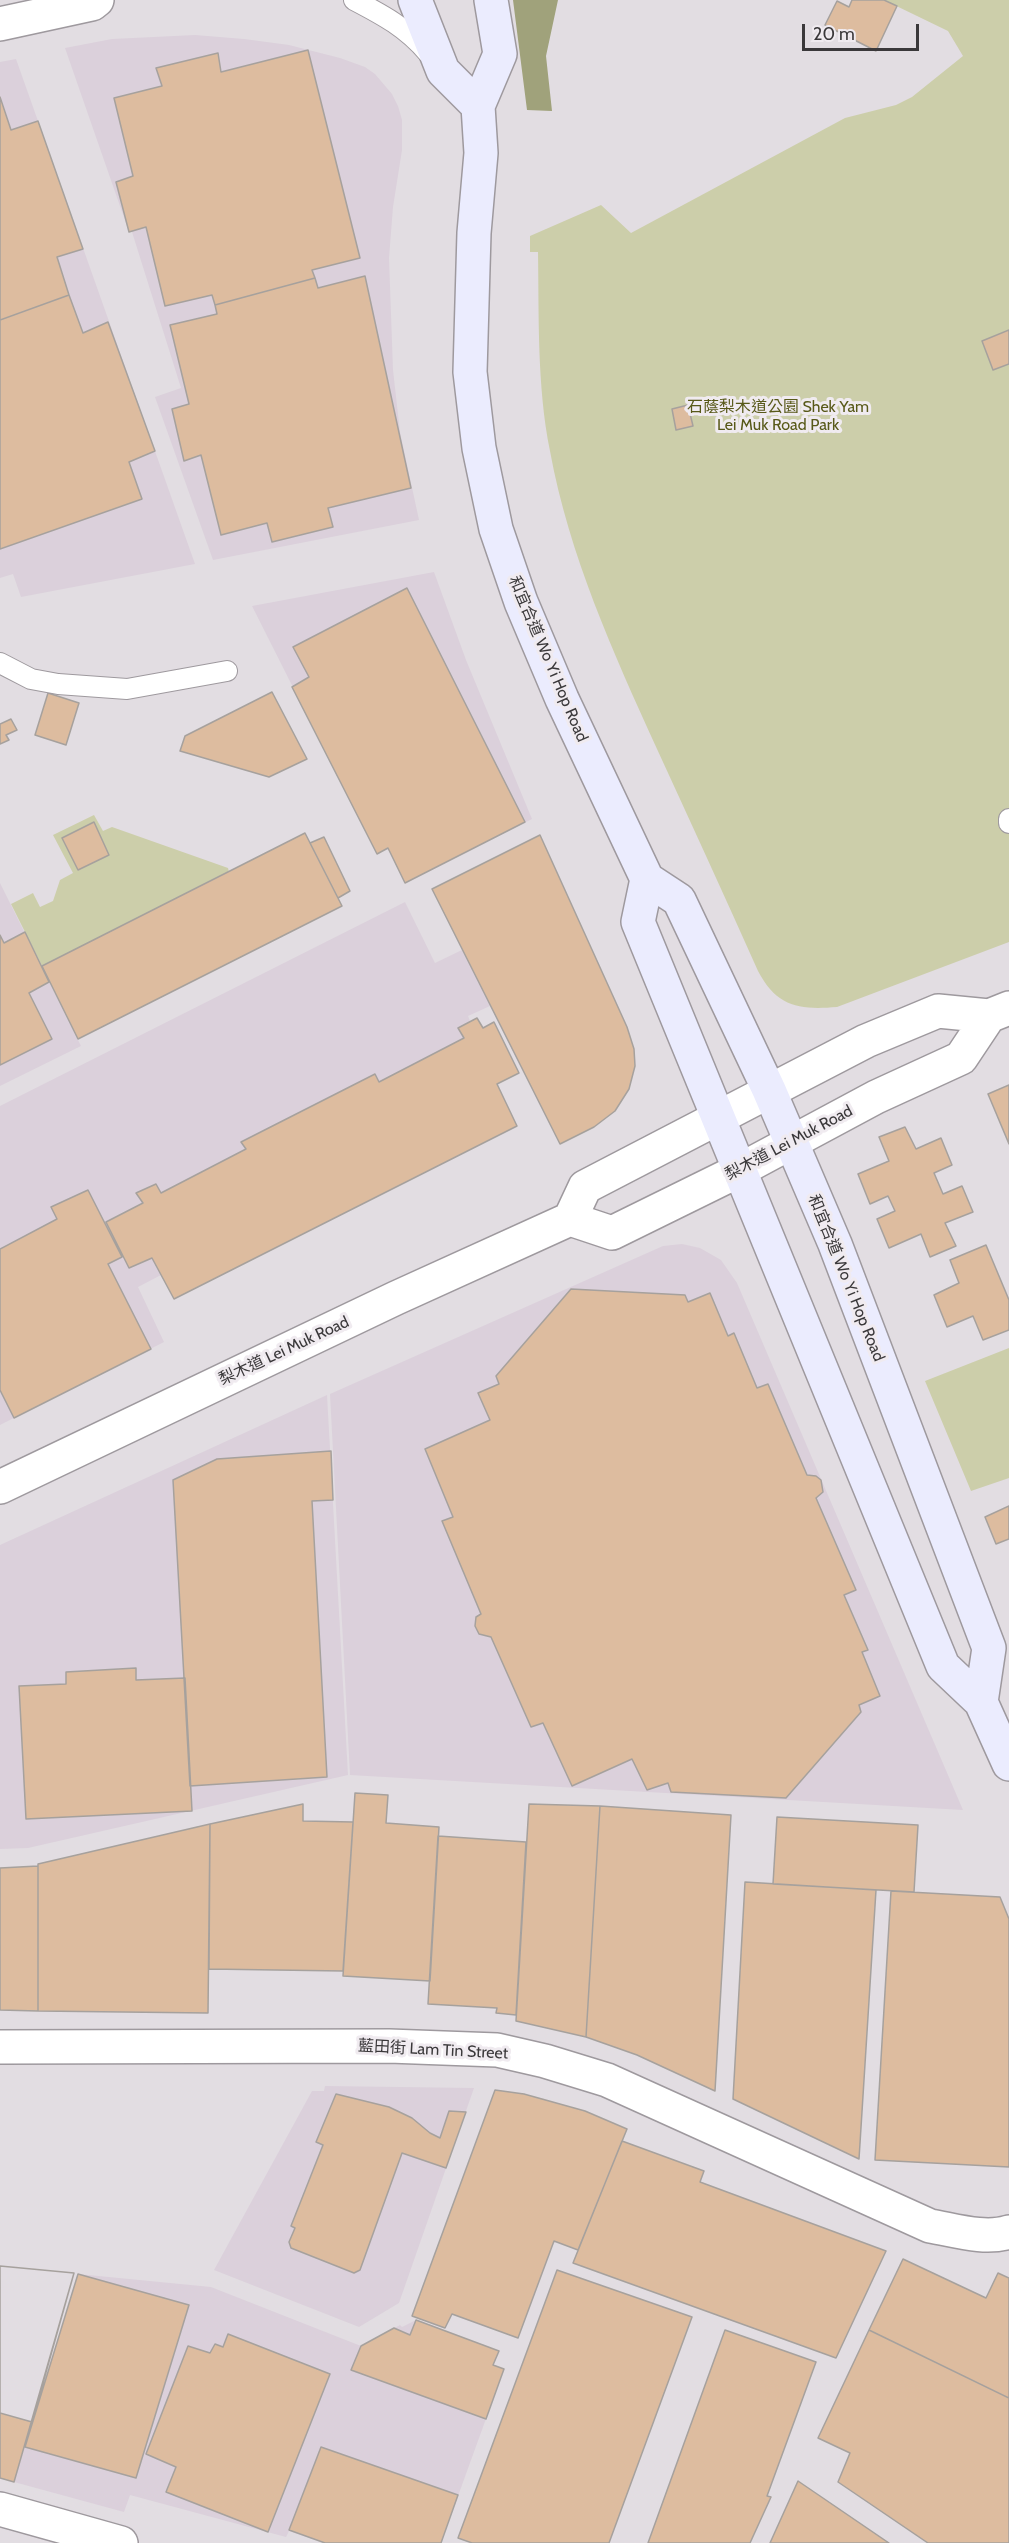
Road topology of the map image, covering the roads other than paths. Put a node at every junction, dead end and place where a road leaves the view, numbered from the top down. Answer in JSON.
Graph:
{"nodes":[{"id":1,"x":97,"y":0,"type":"edge"},
{"id":2,"x":354,"y":0,"type":"edge"},
{"id":3,"x":415,"y":0,"type":"edge"},
{"id":4,"x":491,"y":0,"type":"edge"},
{"id":5,"x":0,"y":24,"type":"edge"},
{"id":6,"x":443,"y":71,"type":"junction"},
{"id":7,"x":477,"y":106,"type":"junction"},
{"id":8,"x":0,"y":663,"type":"edge"},
{"id":9,"x":227,"y":671,"type":"dead end"},
{"id":10,"x":1009,"y":819,"type":"edge"},
{"id":11,"x":1009,"y":823,"type":"edge"},
{"id":12,"x":647,"y":879,"type":"junction"},
{"id":13,"x":999,"y":1012,"type":"edge"},
{"id":14,"x":769,"y":1090,"type":"junction"},
{"id":15,"x":717,"y":1117,"type":"junction"},
{"id":16,"x":791,"y":1141,"type":"junction"},
{"id":17,"x":738,"y":1171,"type":"junction"},
{"id":18,"x":570,"y":1219,"type":"junction"},
{"id":19,"x":0,"y":1487,"type":"edge"},
{"id":20,"x":981,"y":1702,"type":"junction"},
{"id":21,"x":1009,"y":1764,"type":"edge"},
{"id":22,"x":0,"y":2047,"type":"edge"},
{"id":23,"x":1009,"y":2232,"type":"edge"},
{"id":24,"x":0,"y":2509,"type":"edge"},
{"id":25,"x":121,"y":2543,"type":"edge"}],
"edges":[{"from":1,"to":5,"type":"street"},
{"from":2,"to":6,"type":"lane"},
{"from":3,"to":6,"type":"main road"},
{"from":4,"to":7,"type":"main road","name":"和宜合道 Wo Yi Hop Road"},
{"from":6,"to":7,"type":"main road"},
{"from":7,"to":12,"type":"main road","name":"和宜合道 Wo Yi Hop Road"},
{"from":8,"to":9,"type":"lane"},
{"from":10,"to":11,"type":"lane"},
{"from":12,"to":14,"type":"main road","name":"和宜合道 Wo Yi Hop Road"},
{"from":12,"to":15,"type":"main road"},
{"from":13,"to":14,"type":"street","name":"梨木道 Lei Muk Road"},
{"from":13,"to":16,"type":"street","name":"梨木道 Lei Muk Road"},
{"from":14,"to":15,"type":"street","name":"梨木道 Lei Muk Road"},
{"from":14,"to":16,"type":"main road","name":"和宜合道 Wo Yi Hop Road"},
{"from":15,"to":17,"type":"main road"},
{"from":15,"to":18,"type":"street","name":"梨木道 Lei Muk Road"},
{"from":16,"to":17,"type":"street","name":"梨木道 Lei Muk Road"},
{"from":16,"to":20,"type":"main road","name":"和宜合道 Wo Yi Hop Road"},
{"from":17,"to":18,"type":"street","name":"梨木道 Lei Muk Road"},
{"from":17,"to":20,"type":"main road"},
{"from":18,"to":19,"type":"street","name":"梨木道 Lei Muk Road"},
{"from":20,"to":21,"type":"main road"},
{"from":22,"to":23,"type":"street","name":"藍田街 Lam Tin Street"},
{"from":24,"to":25,"type":"street"}]}
